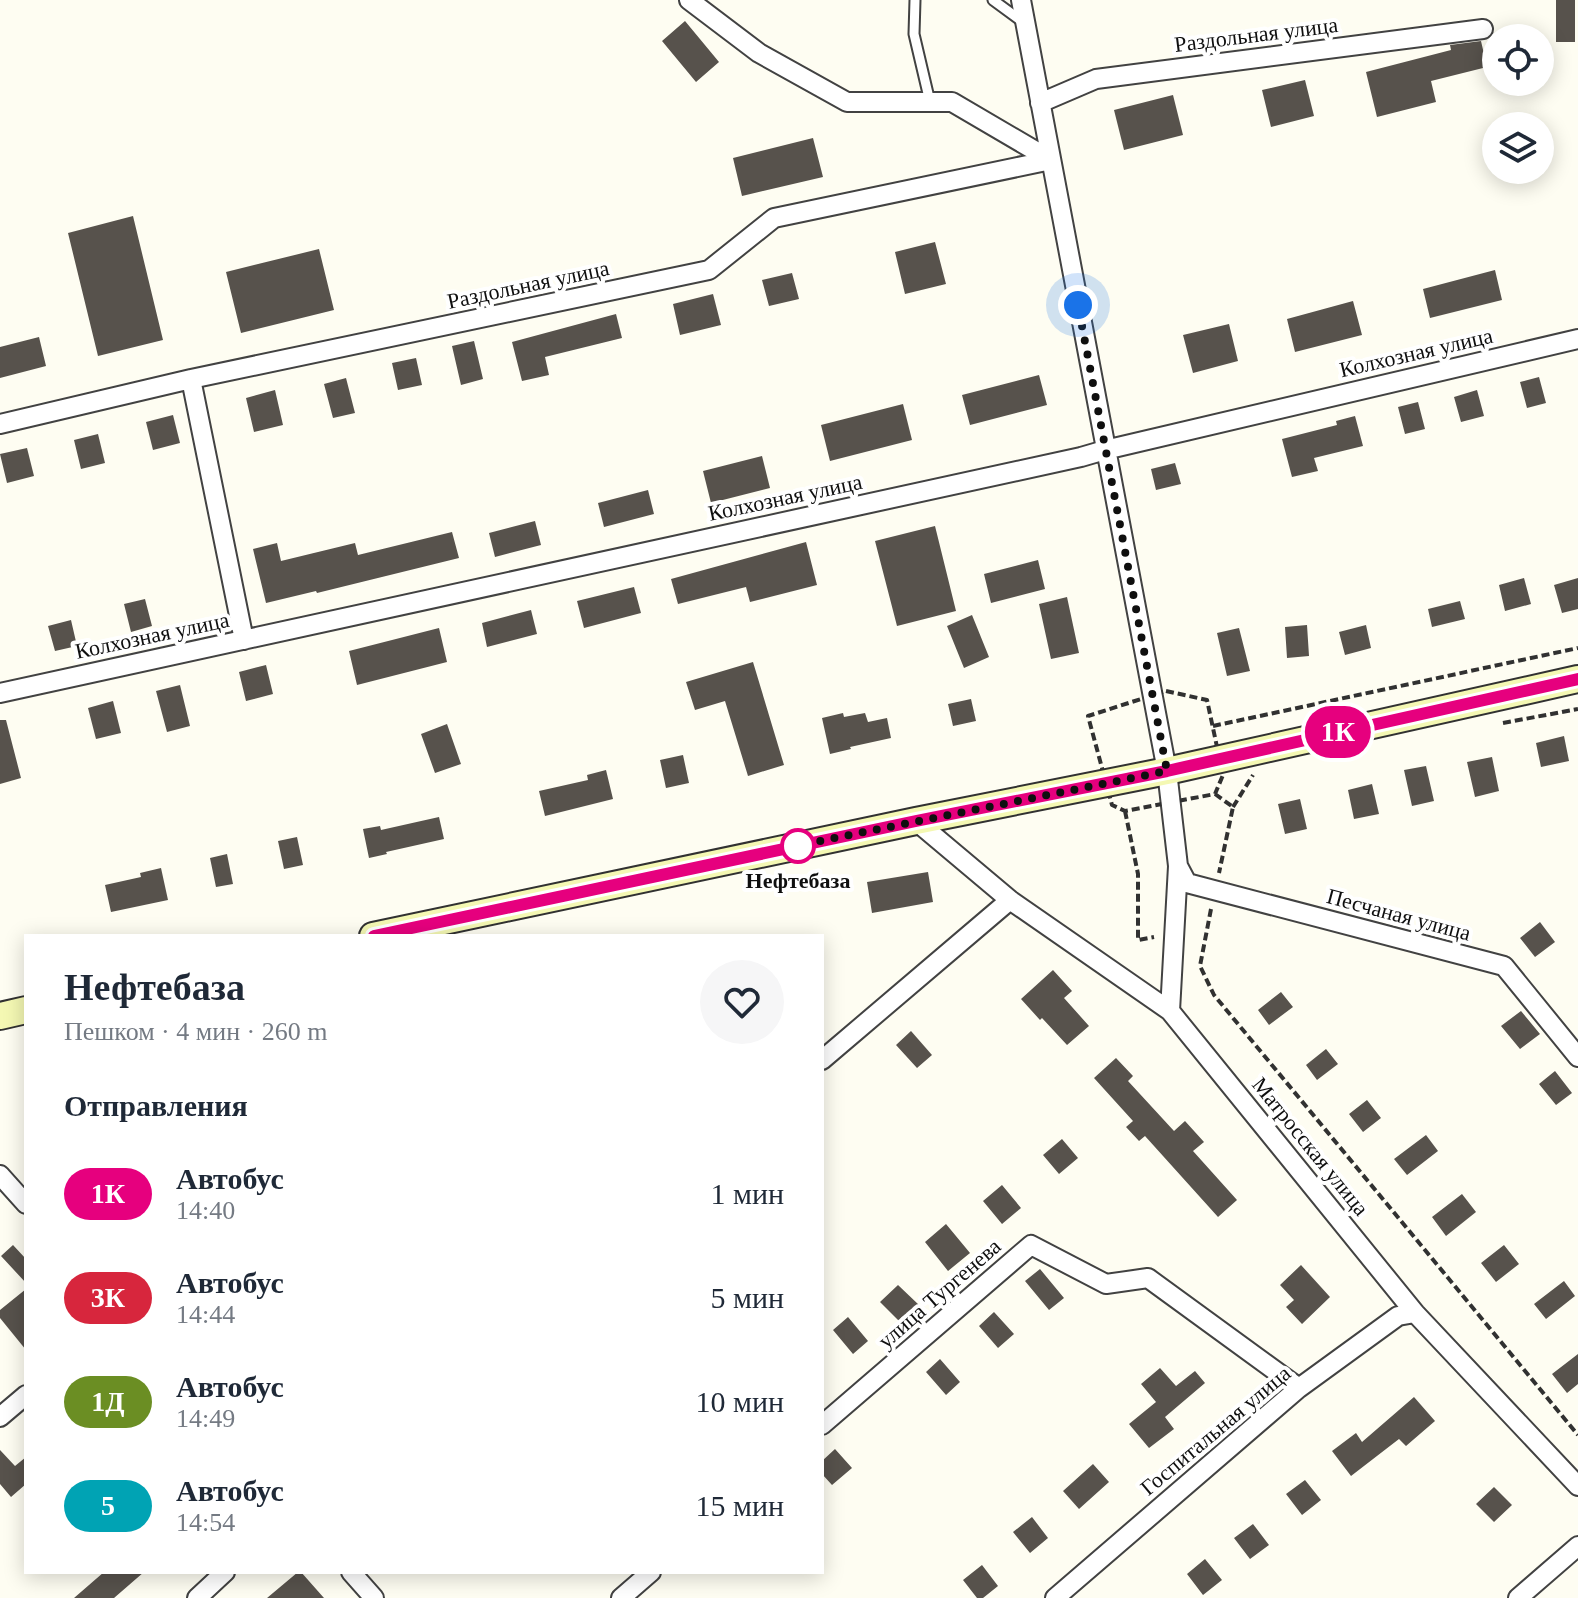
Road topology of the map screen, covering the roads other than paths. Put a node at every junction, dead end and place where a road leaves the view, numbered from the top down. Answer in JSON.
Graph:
{"nodes":[{"id":1,"x":689,"y":0,"type":"edge"},
{"id":2,"x":915,"y":0,"type":"edge"},
{"id":3,"x":993,"y":0,"type":"edge"},
{"id":4,"x":1021,"y":0,"type":"edge"},
{"id":5,"x":1026,"y":24,"type":"junction"},
{"id":6,"x":1482,"y":29,"type":"edge"},
{"id":7,"x":930,"y":102,"type":"junction"},
{"id":8,"x":1040,"y":103,"type":"junction"},
{"id":9,"x":1051,"y":160,"type":"junction"},
{"id":10,"x":1578,"y":339,"type":"edge"},
{"id":11,"x":191,"y":379,"type":"junction"},
{"id":12,"x":0,"y":424,"type":"edge"},
{"id":13,"x":1105,"y":450,"type":"junction"},
{"id":14,"x":244,"y":640,"type":"junction"},
{"id":15,"x":1578,"y":679,"type":"edge"},
{"id":16,"x":0,"y":693,"type":"edge"},
{"id":17,"x":1167,"y":771,"type":"junction"},
{"id":18,"x":916,"y":821,"type":"junction"},
{"id":19,"x":1178,"y":866,"type":"junction"},
{"id":20,"x":1010,"y":900,"type":"junction"},
{"id":21,"x":382,"y":934,"type":"edge"},
{"id":22,"x":24,"y":1010,"type":"edge"},
{"id":23,"x":1170,"y":1011,"type":"junction"},
{"id":24,"x":0,"y":1016,"type":"edge"},
{"id":25,"x":1578,"y":1057,"type":"edge"},
{"id":26,"x":824,"y":1058,"type":"edge"},
{"id":27,"x":0,"y":1175,"type":"edge"},
{"id":28,"x":24,"y":1202,"type":"edge"},
{"id":29,"x":1415,"y":1313,"type":"junction"},
{"id":30,"x":1299,"y":1388,"type":"junction"},
{"id":31,"x":24,"y":1397,"type":"edge"},
{"id":32,"x":0,"y":1417,"type":"edge"},
{"id":33,"x":824,"y":1423,"type":"edge"},
{"id":34,"x":1578,"y":1486,"type":"edge"},
{"id":35,"x":1578,"y":1546,"type":"edge"},
{"id":36,"x":223,"y":1574,"type":"edge"},
{"id":37,"x":353,"y":1574,"type":"edge"},
{"id":38,"x":649,"y":1574,"type":"edge"},
{"id":39,"x":197,"y":1598,"type":"edge"},
{"id":40,"x":374,"y":1598,"type":"edge"},
{"id":41,"x":621,"y":1598,"type":"edge"},
{"id":42,"x":1055,"y":1598,"type":"edge"},
{"id":43,"x":1518,"y":1598,"type":"edge"}],
"edges":[{"from":1,"to":7,"type":"street"},
{"from":2,"to":7,"type":"lane"},
{"from":3,"to":5,"type":"lane"},
{"from":4,"to":5,"type":"street"},
{"from":5,"to":8,"type":"street"},
{"from":6,"to":8,"type":"street","name":"Раздольная улица"},
{"from":7,"to":9,"type":"street"},
{"from":8,"to":9,"type":"street"},
{"from":9,"to":11,"type":"street","name":"Раздольная улица"},
{"from":9,"to":13,"type":"street"},
{"from":10,"to":13,"type":"street","name":"Колхозная улица"},
{"from":11,"to":12,"type":"street","name":"Раздольная улица"},
{"from":11,"to":14,"type":"street"},
{"from":13,"to":14,"type":"street","name":"Колхозная улица"},
{"from":13,"to":17,"type":"street"},
{"from":14,"to":16,"type":"street","name":"Колхозная улица"},
{"from":15,"to":17,"type":"main road"},
{"from":17,"to":18,"type":"main road"},
{"from":17,"to":19,"type":"street"},
{"from":18,"to":20,"type":"street","name":"Матросская улица"},
{"from":18,"to":21,"type":"main road"},
{"from":19,"to":23,"type":"street"},
{"from":19,"to":25,"type":"street","name":"Песчаная улица"},
{"from":20,"to":23,"type":"street","name":"Матросская улица"},
{"from":20,"to":26,"type":"street"},
{"from":22,"to":24,"type":"main road"},
{"from":23,"to":29,"type":"street","name":"Матросская улица"},
{"from":27,"to":28,"type":"street"},
{"from":29,"to":30,"type":"street","name":"Госпитальная улица"},
{"from":29,"to":34,"type":"street","name":"Матросская улица"},
{"from":30,"to":33,"type":"street","name":"улица Тургенева"},
{"from":30,"to":42,"type":"street","name":"Госпитальная улица"},
{"from":31,"to":32,"type":"street"},
{"from":35,"to":43,"type":"street"},
{"from":36,"to":39,"type":"street"},
{"from":37,"to":40,"type":"street"},
{"from":38,"to":41,"type":"street"}]}
